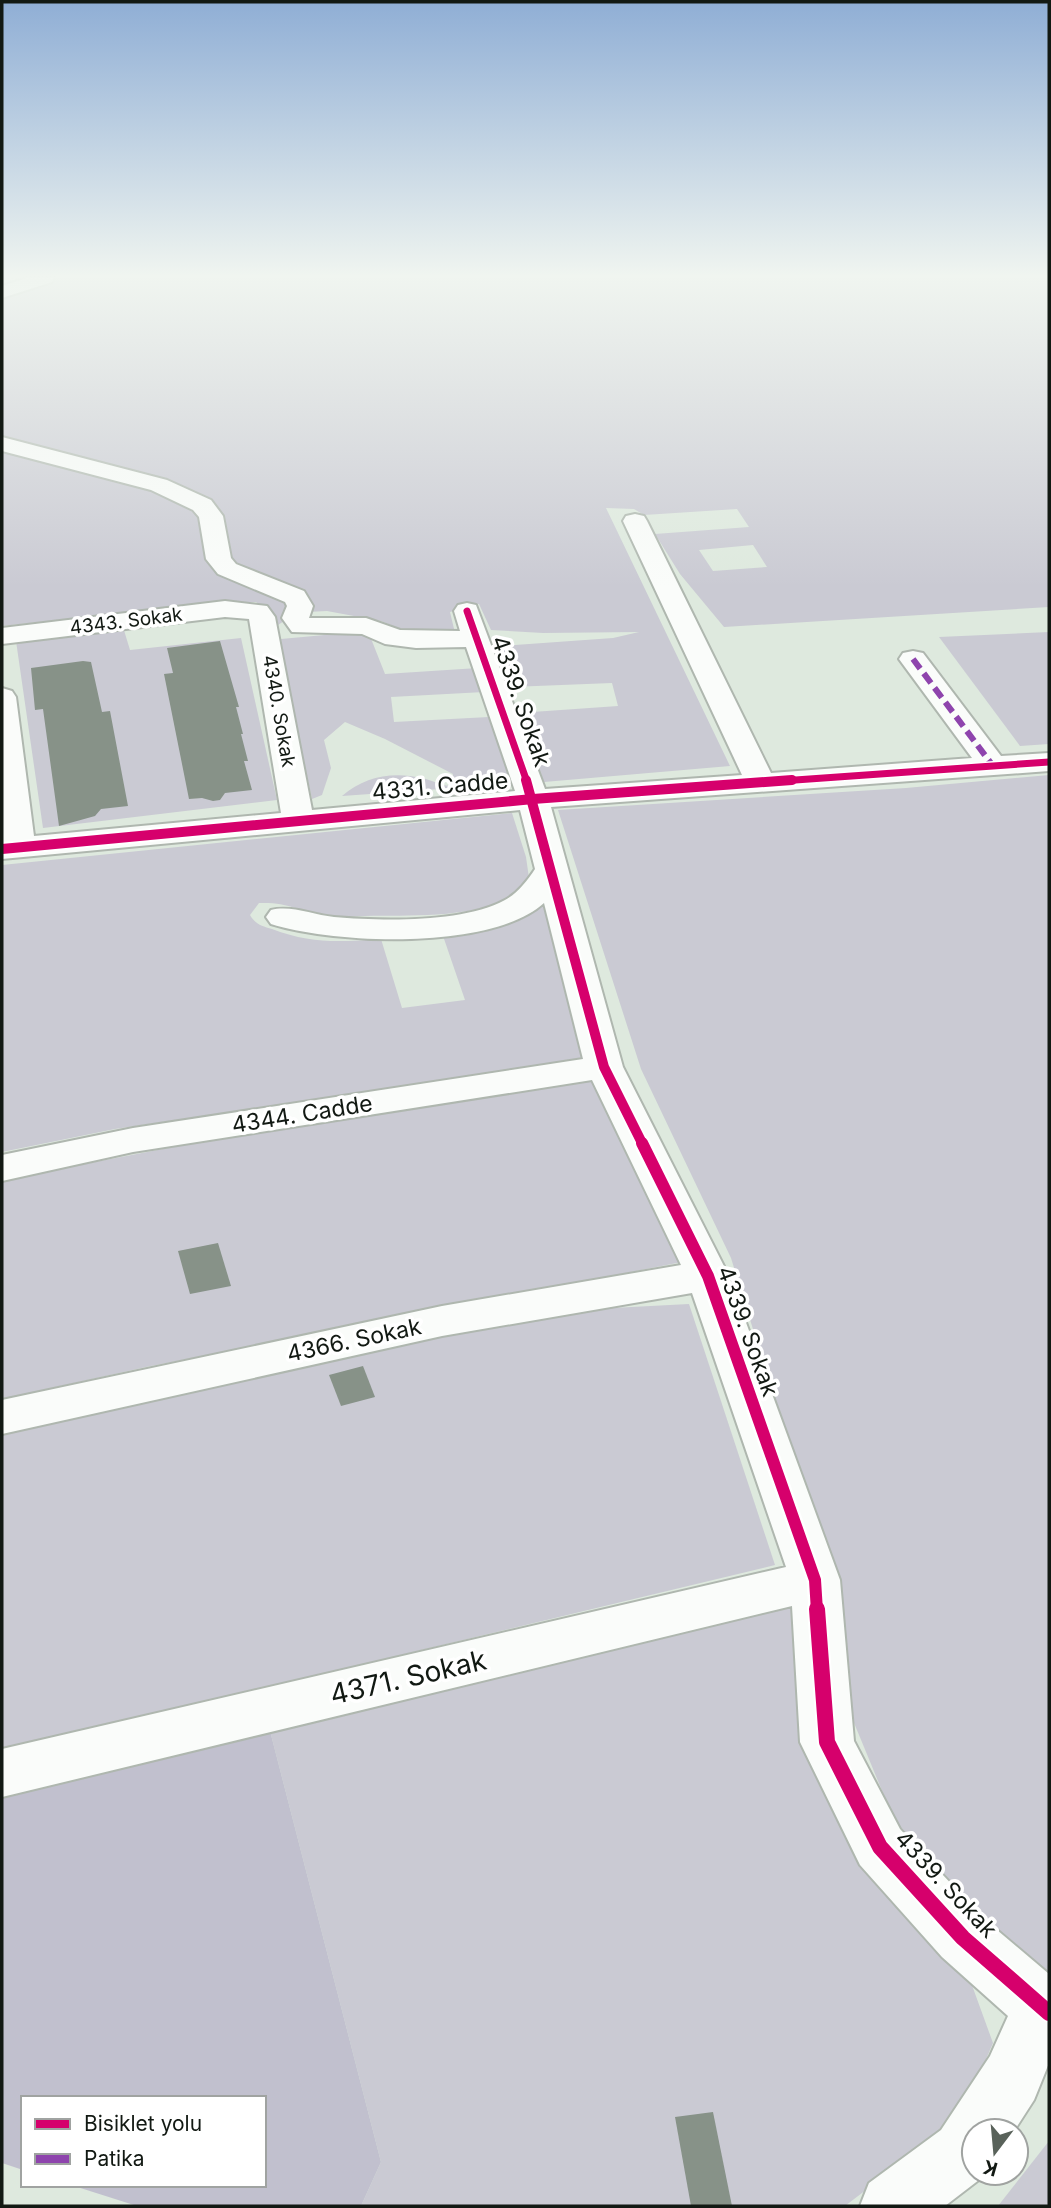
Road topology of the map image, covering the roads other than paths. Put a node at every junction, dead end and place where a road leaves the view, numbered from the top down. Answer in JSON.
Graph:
{"nodes":[{"id":1,"x":2,"y":444,"type":"edge"},
{"id":2,"x":635,"y":521,"type":"dead end"},
{"id":3,"x":250,"y":609,"type":"joint"},
{"id":4,"x":2,"y":636,"type":"edge"},
{"id":5,"x":913,"y":659,"type":"dead end"},
{"id":6,"x":2,"y":697,"type":"edge"},
{"id":7,"x":1049,"y":762,"type":"edge"},
{"id":8,"x":993,"y":766,"type":"junction"},
{"id":9,"x":761,"y":783,"type":"junction"},
{"id":10,"x":533,"y":799,"type":"junction"},
{"id":11,"x":298,"y":820,"type":"junction"},
{"id":12,"x":10,"y":848,"type":"edge"},
{"id":13,"x":552,"y":869,"type":"junction"},
{"id":14,"x":283,"y":917,"type":"dead end"},
{"id":15,"x":604,"y":1067,"type":"junction"},
{"id":16,"x":2,"y":1168,"type":"edge"},
{"id":17,"x":708,"y":1276,"type":"junction"},
{"id":18,"x":2,"y":1417,"type":"edge"},
{"id":19,"x":815,"y":1580,"type":"junction"},
{"id":20,"x":2,"y":1773,"type":"edge"},
{"id":21,"x":1046,"y":2011,"type":"edge"},
{"id":22,"x":987,"y":2117,"type":"edge"},
{"id":23,"x":960,"y":2156,"type":"edge"},
{"id":24,"x":891,"y":2206,"type":"edge"}],
"edges":[{"from":1,"to":10,"type":"street","name":"4339. Sokak"},
{"from":2,"to":9,"type":"street"},
{"from":3,"to":4,"type":"street","name":"4343. Sokak"},
{"from":3,"to":11,"type":"street","name":"4340. Sokak"},
{"from":5,"to":8,"type":"street"},
{"from":6,"to":12,"type":"street"},
{"from":7,"to":8,"type":"street","name":"4331. Cadde"},
{"from":8,"to":9,"type":"street","name":"4331. Cadde"},
{"from":9,"to":10,"type":"street","name":"4331. Cadde"},
{"from":10,"to":11,"type":"street","name":"4331. Cadde"},
{"from":10,"to":13,"type":"street","name":"4339. Sokak"},
{"from":11,"to":12,"type":"street","name":"4331. Cadde"},
{"from":13,"to":14,"type":"street"},
{"from":13,"to":15,"type":"street","name":"4339. Sokak"},
{"from":15,"to":16,"type":"street","name":"4344. Cadde"},
{"from":15,"to":17,"type":"street","name":"4339. Sokak"},
{"from":17,"to":18,"type":"street","name":"4366. Sokak"},
{"from":17,"to":19,"type":"street","name":"4339. Sokak"},
{"from":19,"to":20,"type":"street","name":"4371. Sokak"},
{"from":19,"to":21,"type":"street","name":"4339. Sokak"},
{"from":21,"to":22,"type":"street"},
{"from":23,"to":24,"type":"street"}]}
